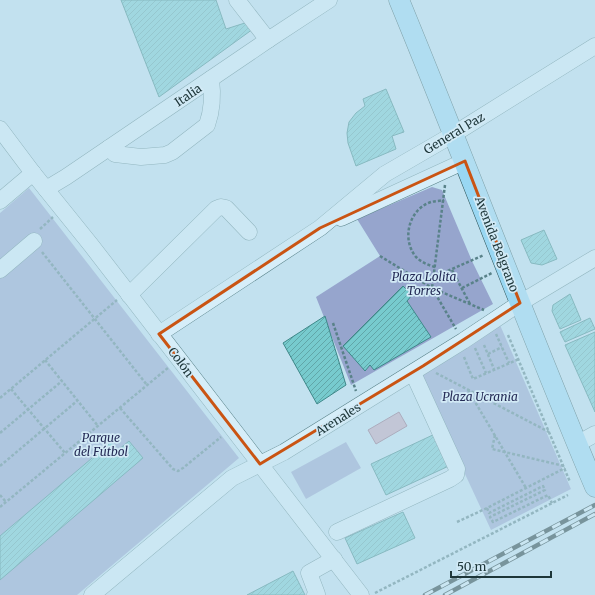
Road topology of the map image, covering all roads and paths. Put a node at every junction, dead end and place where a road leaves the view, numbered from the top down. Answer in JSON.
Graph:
{"nodes":[{"id":1,"x":237,"y":0,"type":"edge"},
{"id":2,"x":329,"y":0,"type":"edge"},
{"id":3,"x":399,"y":0,"type":"edge"},
{"id":4,"x":268,"y":40,"type":"junction"},
{"id":5,"x":595,"y":46,"type":"edge"},
{"id":6,"x":211,"y":79,"type":"junction"},
{"id":7,"x":0,"y":130,"type":"edge"},
{"id":8,"x":454,"y":134,"type":"junction"},
{"id":9,"x":109,"y":148,"type":"junction"},
{"id":10,"x":456,"y":164,"type":"junction"},
{"id":11,"x":33,"y":173,"type":"junction"},
{"id":12,"x":46,"y":189,"type":"junction"},
{"id":13,"x":444,"y":200,"type":"junction"},
{"id":14,"x":0,"y":201,"type":"edge"},
{"id":15,"x":320,"y":228,"type":"junction"},
{"id":16,"x":249,"y":232,"type":"dead end"},
{"id":17,"x":34,"y":241,"type":"joint"},
{"id":18,"x":498,"y":248,"type":"junction"},
{"id":19,"x":380,"y":256,"type":"dead end"},
{"id":20,"x":595,"y":258,"type":"edge"},
{"id":21,"x":435,"y":267,"type":"junction"},
{"id":22,"x":506,"y":267,"type":"junction"},
{"id":23,"x":0,"y":270,"type":"edge"},
{"id":24,"x":452,"y":270,"type":"junction"},
{"id":25,"x":434,"y":278,"type":"junction"},
{"id":26,"x":432,"y":288,"type":"junction"},
{"id":27,"x":462,"y":288,"type":"junction"},
{"id":28,"x":124,"y":297,"type":"junction"},
{"id":29,"x":520,"y":303,"type":"junction"},
{"id":30,"x":471,"y":304,"type":"junction"},
{"id":31,"x":95,"y":319,"type":"junction"},
{"id":32,"x":333,"y":323,"type":"dead end"},
{"id":33,"x":477,"y":332,"type":"junction"},
{"id":34,"x":160,"y":334,"type":"junction"},
{"id":35,"x":508,"y":335,"type":"dead end"},
{"id":36,"x":502,"y":347,"type":"junction"},
{"id":37,"x":488,"y":354,"type":"junction"},
{"id":38,"x":519,"y":359,"type":"junction"},
{"id":39,"x":45,"y":360,"type":"junction"},
{"id":40,"x":509,"y":363,"type":"junction"},
{"id":41,"x":170,"y":366,"type":"dead end"},
{"id":42,"x":418,"y":369,"type":"junction"},
{"id":43,"x":494,"y":369,"type":"junction"},
{"id":44,"x":486,"y":373,"type":"junction"},
{"id":45,"x":62,"y":381,"type":"junction"},
{"id":46,"x":147,"y":385,"type":"junction"},
{"id":47,"x":11,"y":389,"type":"junction"},
{"id":48,"x":468,"y":390,"type":"junction"},
{"id":49,"x":0,"y":398,"type":"edge"},
{"id":50,"x":78,"y":401,"type":"junction"},
{"id":51,"x":360,"y":404,"type":"junction"},
{"id":52,"x":120,"y":408,"type":"junction"},
{"id":53,"x":28,"y":410,"type":"junction"},
{"id":54,"x":98,"y":426,"type":"junction"},
{"id":55,"x":44,"y":429,"type":"junction"},
{"id":56,"x":550,"y":432,"type":"junction"},
{"id":57,"x":0,"y":433,"type":"edge"},
{"id":58,"x":595,"y":434,"type":"edge"},
{"id":59,"x":495,"y":435,"type":"junction"},
{"id":60,"x":221,"y":437,"type":"dead end"},
{"id":61,"x":577,"y":444,"type":"junction"},
{"id":62,"x":505,"y":452,"type":"junction"},
{"id":63,"x":65,"y":453,"type":"junction"},
{"id":64,"x":260,"y":464,"type":"junction"},
{"id":65,"x":0,"y":466,"type":"edge"},
{"id":66,"x":564,"y":467,"type":"junction"},
{"id":67,"x":570,"y":482,"type":"dead end"},
{"id":68,"x":595,"y":487,"type":"edge"},
{"id":69,"x":526,"y":488,"type":"junction"},
{"id":70,"x":568,"y":495,"type":"dead end"},
{"id":71,"x":0,"y":496,"type":"edge"},
{"id":72,"x":6,"y":502,"type":"junction"},
{"id":73,"x":552,"y":503,"type":"junction"},
{"id":74,"x":0,"y":507,"type":"edge"},
{"id":75,"x":487,"y":508,"type":"junction"},
{"id":76,"x":457,"y":522,"type":"dead end"},
{"id":77,"x":337,"y":532,"type":"dead end"},
{"id":78,"x":334,"y":559,"type":"junction"},
{"id":79,"x":92,"y":595,"type":"edge"},
{"id":80,"x":315,"y":595,"type":"edge"},
{"id":81,"x":362,"y":595,"type":"edge"},
{"id":82,"x":371,"y":595,"type":"edge"}],
"edges":[{"from":1,"to":4,"type":"street"},
{"from":2,"to":4,"type":"street","name":"Italia"},
{"from":3,"to":8,"type":"main road","name":"Avenida Belgrano"},
{"from":4,"to":6,"type":"street","name":"Italia"},
{"from":5,"to":8,"type":"street","name":"General Paz"},
{"from":6,"to":9,"type":"street","name":"Italia"},
{"from":6,"to":9,"type":"street"},
{"from":7,"to":11,"type":"street","name":"Colón"},
{"from":8,"to":10,"type":"main road","name":"Avenida Belgrano"},
{"from":8,"to":15,"type":"street","name":"General Paz"},
{"from":9,"to":12,"type":"street","name":"Italia"},
{"from":10,"to":13,"type":"path"},
{"from":10,"to":15,"type":"street","name":"General Paz"},
{"from":10,"to":18,"type":"main road","name":"Avenida Belgrano"},
{"from":11,"to":12,"type":"street","name":"Colón"},
{"from":11,"to":14,"type":"street"},
{"from":12,"to":28,"type":"street","name":"Colón"},
{"from":13,"to":21,"type":"path"},
{"from":13,"to":21,"type":"path"},
{"from":15,"to":34,"type":"street","name":"General Paz"},
{"from":16,"to":28,"type":"street"},
{"from":17,"to":23,"type":"street"},
{"from":17,"to":31,"type":"path"},
{"from":18,"to":22,"type":"main road","name":"Avenida Belgrano"},
{"from":18,"to":24,"type":"path"},
{"from":19,"to":26,"type":"path"},
{"from":20,"to":29,"type":"street","name":"Arenales"},
{"from":21,"to":25,"type":"path"},
{"from":22,"to":27,"type":"path"},
{"from":22,"to":29,"type":"main road","name":"Avenida Belgrano"},
{"from":24,"to":25,"type":"path"},
{"from":24,"to":27,"type":"path"},
{"from":25,"to":26,"type":"path"},
{"from":26,"to":30,"type":"path"},
{"from":26,"to":33,"type":"path"},
{"from":27,"to":30,"type":"path"},
{"from":28,"to":31,"type":"path"},
{"from":28,"to":34,"type":"street","name":"Colón"},
{"from":29,"to":33,"type":"street","name":"Arenales"},
{"from":29,"to":61,"type":"main road","name":"Avenida Belgrano"},
{"from":30,"to":33,"type":"path"},
{"from":31,"to":39,"type":"path"},
{"from":31,"to":46,"type":"path"},
{"from":32,"to":51,"type":"path"},
{"from":33,"to":36,"type":"path"},
{"from":33,"to":37,"type":"path"},
{"from":33,"to":42,"type":"street","name":"Arenales"},
{"from":33,"to":44,"type":"path"},
{"from":33,"to":44,"type":"path"},
{"from":34,"to":64,"type":"street","name":"Colón"},
{"from":35,"to":38,"type":"path"},
{"from":36,"to":37,"type":"path"},
{"from":36,"to":40,"type":"path"},
{"from":37,"to":43,"type":"path"},
{"from":38,"to":40,"type":"path"},
{"from":38,"to":56,"type":"path"},
{"from":39,"to":45,"type":"path"},
{"from":39,"to":47,"type":"path"},
{"from":40,"to":43,"type":"path"},
{"from":41,"to":46,"type":"path"},
{"from":42,"to":48,"type":"path"},
{"from":42,"to":51,"type":"street","name":"Arenales"},
{"from":42,"to":77,"type":"street"},
{"from":43,"to":44,"type":"path"},
{"from":45,"to":50,"type":"path"},
{"from":45,"to":53,"type":"path"},
{"from":46,"to":52,"type":"path"},
{"from":47,"to":49,"type":"path"},
{"from":47,"to":53,"type":"path"},
{"from":48,"to":56,"type":"path"},
{"from":48,"to":59,"type":"path"},
{"from":50,"to":54,"type":"path"},
{"from":50,"to":55,"type":"path"},
{"from":51,"to":64,"type":"street","name":"Arenales"},
{"from":52,"to":54,"type":"path"},
{"from":52,"to":60,"type":"path"},
{"from":53,"to":55,"type":"path"},
{"from":53,"to":57,"type":"path"},
{"from":54,"to":63,"type":"path"},
{"from":55,"to":63,"type":"path"},
{"from":55,"to":65,"type":"path"},
{"from":56,"to":66,"type":"path"},
{"from":58,"to":61,"type":"street"},
{"from":59,"to":62,"type":"path"},
{"from":59,"to":62,"type":"path"},
{"from":61,"to":68,"type":"main road","name":"Avenida Belgrano"},
{"from":62,"to":66,"type":"path"},
{"from":62,"to":69,"type":"path"},
{"from":63,"to":72,"type":"path"},
{"from":64,"to":78,"type":"street","name":"Colón"},
{"from":64,"to":79,"type":"street","name":"Arenales"},
{"from":66,"to":67,"type":"path"},
{"from":66,"to":69,"type":"path"},
{"from":69,"to":75,"type":"path"},
{"from":70,"to":73,"type":"path"},
{"from":71,"to":72,"type":"path"},
{"from":72,"to":74,"type":"path"},
{"from":73,"to":75,"type":"path"},
{"from":73,"to":82,"type":"path"},
{"from":75,"to":76,"type":"path"},
{"from":78,"to":80,"type":"street"},
{"from":78,"to":81,"type":"street","name":"Colón"}]}
